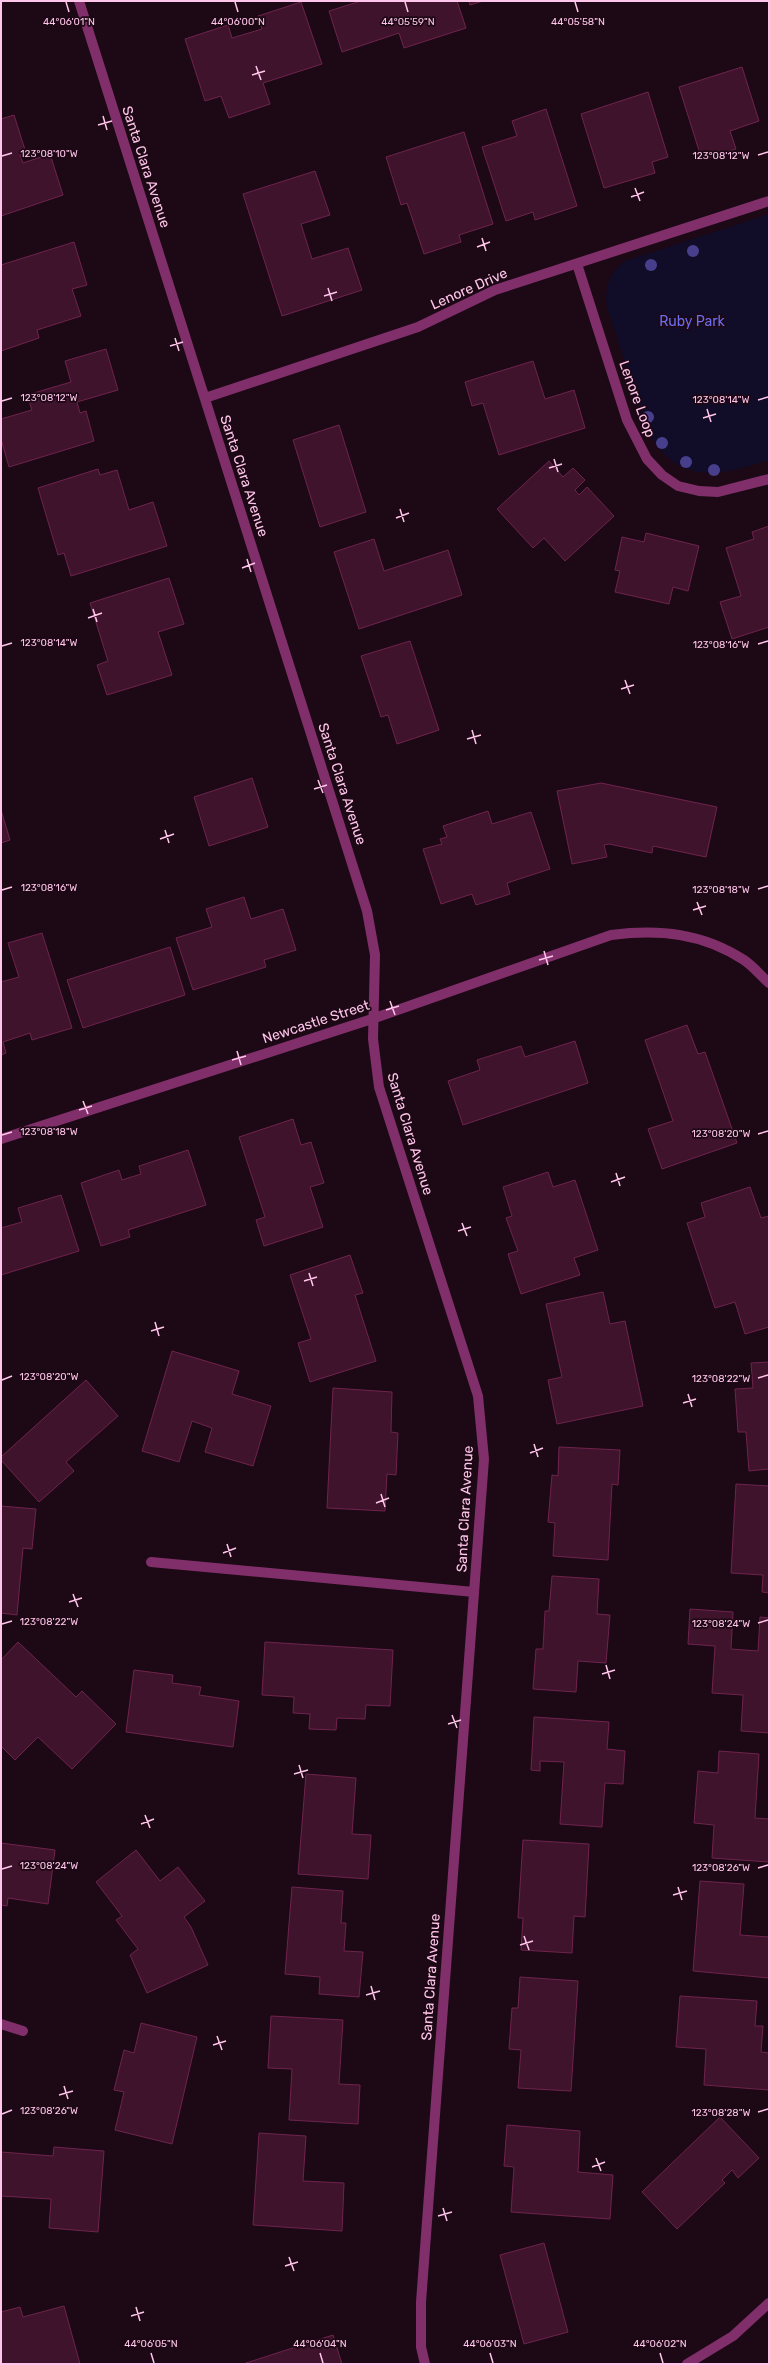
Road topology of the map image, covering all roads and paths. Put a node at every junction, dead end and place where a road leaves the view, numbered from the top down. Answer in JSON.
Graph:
{"nodes":[{"id":1,"x":80,"y":1,"type":"edge"},
{"id":2,"x":769,"y":201,"type":"edge"},
{"id":3,"x":577,"y":264,"type":"junction"},
{"id":4,"x":205,"y":398,"type":"junction"},
{"id":5,"x":769,"y":479,"type":"edge"},
{"id":6,"x":769,"y":983,"type":"edge"},
{"id":7,"x":372,"y":1018,"type":"junction"},
{"id":8,"x":1,"y":1139,"type":"edge"},
{"id":9,"x":151,"y":1562,"type":"dead end"},
{"id":10,"x":474,"y":1592,"type":"junction"},
{"id":11,"x":1,"y":2024,"type":"edge"},
{"id":12,"x":23,"y":2032,"type":"dead end"},
{"id":13,"x":769,"y":2303,"type":"edge"},
{"id":14,"x":425,"y":2364,"type":"edge"},
{"id":15,"x":687,"y":2364,"type":"edge"}],
"edges":[{"from":1,"to":4,"type":"street","name":"Santa Clara Avenue"},
{"from":2,"to":3,"type":"street","name":"Lenore Drive"},
{"from":3,"to":4,"type":"street","name":"Lenore Drive"},
{"from":3,"to":5,"type":"street","name":"Lenore Loop"},
{"from":4,"to":7,"type":"street","name":"Santa Clara Avenue"},
{"from":6,"to":7,"type":"street","name":"Newcastle Street"},
{"from":7,"to":8,"type":"street","name":"Newcastle Street"},
{"from":7,"to":10,"type":"street","name":"Santa Clara Avenue"},
{"from":9,"to":10,"type":"street","name":"Santa Clara Avenue"},
{"from":10,"to":14,"type":"street","name":"Santa Clara Avenue"},
{"from":11,"to":12,"type":"street"},
{"from":13,"to":15,"type":"street"}]}
